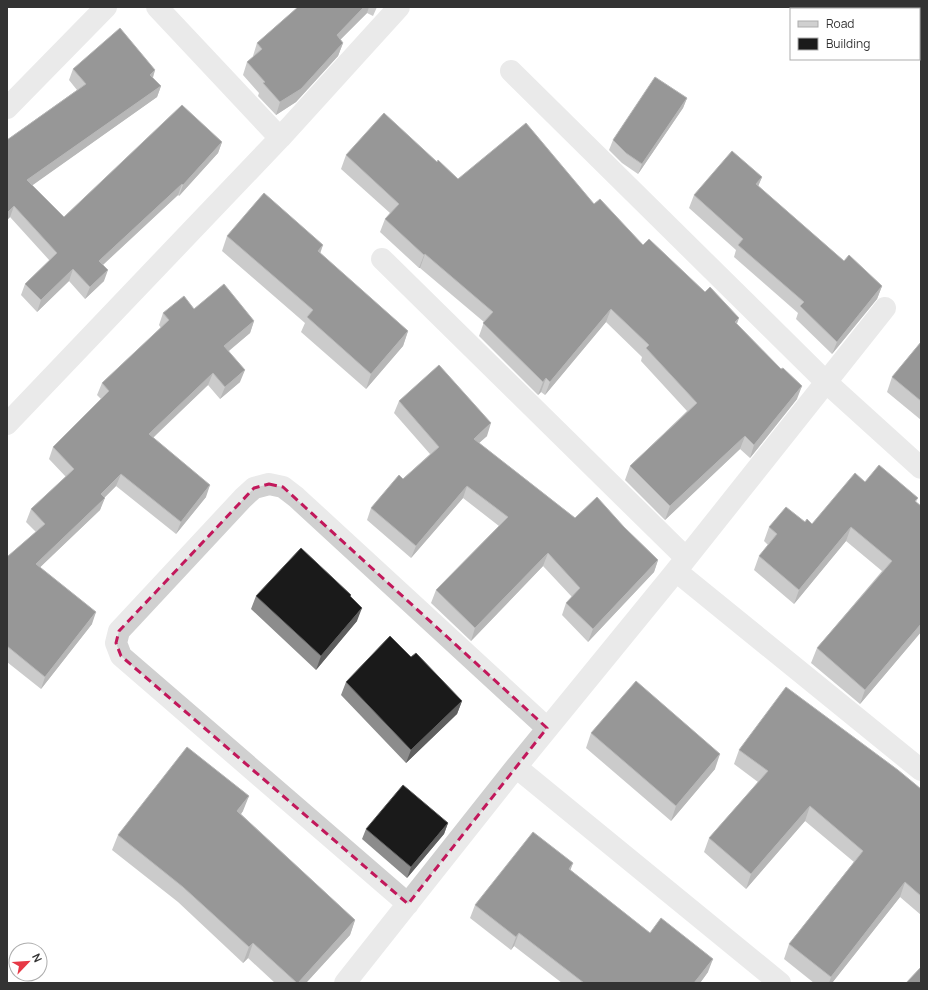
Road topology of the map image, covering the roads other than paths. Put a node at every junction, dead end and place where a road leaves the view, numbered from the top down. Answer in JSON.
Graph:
{"nodes":[{"id":1,"x":106,"y":7,"type":"edge"},
{"id":2,"x":157,"y":7,"type":"edge"},
{"id":3,"x":399,"y":7,"type":"edge"},
{"id":4,"x":511,"y":71,"type":"dead end"},
{"id":5,"x":7,"y":108,"type":"edge"},
{"id":6,"x":280,"y":138,"type":"junction"},
{"id":7,"x":382,"y":259,"type":"dead end"},
{"id":8,"x":886,"y":308,"type":"dead end"},
{"id":9,"x":826,"y":382,"type":"junction"},
{"id":10,"x":7,"y":424,"type":"edge"},
{"id":11,"x":921,"y":468,"type":"edge"},
{"id":12,"x":681,"y":565,"type":"junction"},
{"id":13,"x":547,"y":728,"type":"junction"},
{"id":14,"x":516,"y":767,"type":"junction"},
{"id":15,"x":921,"y":770,"type":"edge"},
{"id":16,"x":408,"y":904,"type":"junction"},
{"id":17,"x":345,"y":983,"type":"edge"},
{"id":18,"x":780,"y":983,"type":"edge"}],
"edges":[{"from":1,"to":5,"type":"street"},
{"from":2,"to":6,"type":"street"},
{"from":3,"to":6,"type":"street"},
{"from":4,"to":9,"type":"street"},
{"from":6,"to":10,"type":"street"},
{"from":7,"to":12,"type":"street"},
{"from":8,"to":9,"type":"street"},
{"from":9,"to":11,"type":"street"},
{"from":9,"to":12,"type":"street"},
{"from":12,"to":13,"type":"street"},
{"from":12,"to":15,"type":"street"},
{"from":13,"to":14,"type":"street"},
{"from":13,"to":16,"type":"street"},
{"from":14,"to":16,"type":"street"},
{"from":14,"to":18,"type":"street"},
{"from":16,"to":17,"type":"street"}]}
